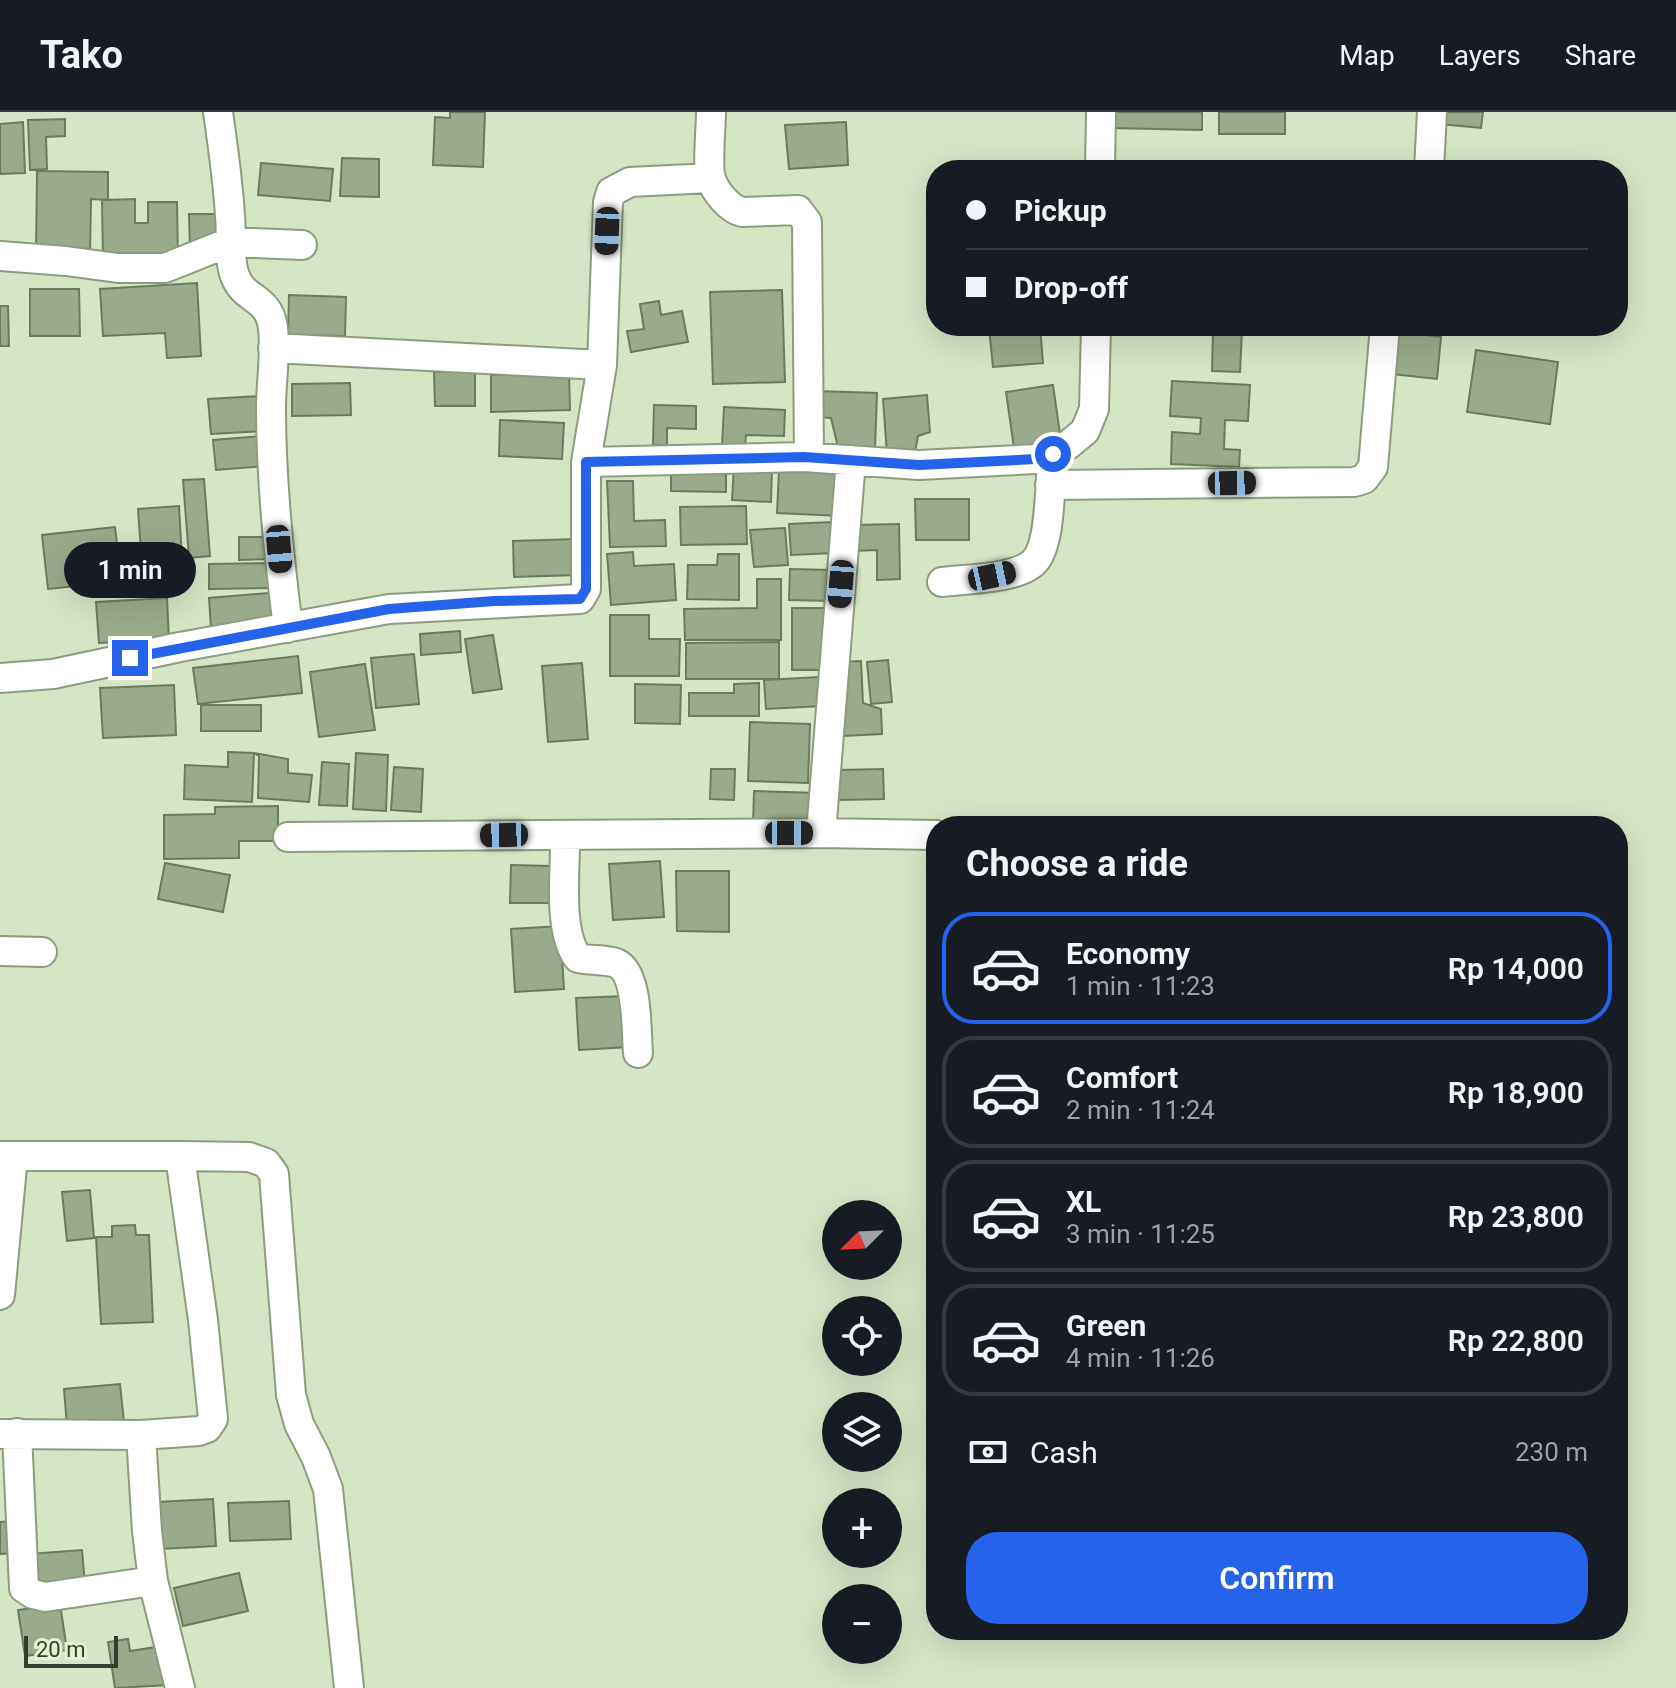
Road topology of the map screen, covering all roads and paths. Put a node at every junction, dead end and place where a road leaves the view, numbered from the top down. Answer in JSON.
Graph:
{"nodes":[{"id":1,"x":218,"y":112,"type":"edge"},
{"id":2,"x":711,"y":112,"type":"edge"},
{"id":3,"x":1101,"y":112,"type":"edge"},
{"id":4,"x":1432,"y":112,"type":"edge"},
{"id":5,"x":1100,"y":160,"type":"edge"},
{"id":6,"x":1430,"y":160,"type":"edge"},
{"id":7,"x":711,"y":178,"type":"junction"},
{"id":8,"x":230,"y":242,"type":"junction"},
{"id":9,"x":302,"y":245,"type":"dead end"},
{"id":10,"x":0,"y":256,"type":"edge"},
{"id":11,"x":1096,"y":336,"type":"edge"},
{"id":12,"x":1384,"y":336,"type":"edge"},
{"id":13,"x":273,"y":348,"type":"junction"},
{"id":14,"x":602,"y":365,"type":"junction"},
{"id":15,"x":1053,"y":454,"type":"junction"},
{"id":16,"x":809,"y":457,"type":"junction"},
{"id":17,"x":851,"y":460,"type":"junction"},
{"id":18,"x":586,"y":462,"type":"junction"},
{"id":19,"x":1050,"y":485,"type":"junction"},
{"id":20,"x":942,"y":582,"type":"dead end"},
{"id":21,"x":288,"y":628,"type":"junction"},
{"id":22,"x":0,"y":678,"type":"edge"},
{"id":23,"x":821,"y":833,"type":"junction"},
{"id":24,"x":565,"y":835,"type":"junction"},
{"id":25,"x":926,"y":835,"type":"edge"},
{"id":26,"x":288,"y":837,"type":"dead end"},
{"id":27,"x":0,"y":951,"type":"edge"},
{"id":28,"x":42,"y":952,"type":"dead end"},
{"id":29,"x":638,"y":1053,"type":"dead end"},
{"id":30,"x":6,"y":1156,"type":"edge"},
{"id":31,"x":180,"y":1156,"type":"junction"},
{"id":32,"x":0,"y":1295,"type":"edge"},
{"id":33,"x":9,"y":1434,"type":"edge"},
{"id":34,"x":141,"y":1435,"type":"junction"},
{"id":35,"x":153,"y":1581,"type":"junction"},
{"id":36,"x":180,"y":1688,"type":"edge"},
{"id":37,"x":349,"y":1688,"type":"edge"}],
"edges":[{"from":1,"to":8,"type":"street"},
{"from":2,"to":7,"type":"street"},
{"from":3,"to":5,"type":"street"},
{"from":4,"to":6,"type":"street"},
{"from":7,"to":14,"type":"street"},
{"from":7,"to":16,"type":"street"},
{"from":8,"to":9,"type":"street"},
{"from":8,"to":10,"type":"street"},
{"from":8,"to":13,"type":"street"},
{"from":11,"to":15,"type":"street"},
{"from":12,"to":19,"type":"street"},
{"from":13,"to":14,"type":"street"},
{"from":13,"to":21,"type":"street"},
{"from":14,"to":18,"type":"street"},
{"from":15,"to":17,"type":"street"},
{"from":15,"to":19,"type":"street"},
{"from":16,"to":17,"type":"street"},
{"from":16,"to":18,"type":"street"},
{"from":17,"to":23,"type":"street"},
{"from":18,"to":21,"type":"street"},
{"from":19,"to":20,"type":"street"},
{"from":21,"to":22,"type":"street"},
{"from":23,"to":24,"type":"street"},
{"from":23,"to":25,"type":"street"},
{"from":24,"to":26,"type":"street"},
{"from":24,"to":29,"type":"street"},
{"from":27,"to":28,"type":"street"},
{"from":30,"to":31,"type":"street"},
{"from":30,"to":32,"type":"street"},
{"from":31,"to":34,"type":"street"},
{"from":31,"to":37,"type":"street"},
{"from":33,"to":34,"type":"street"},
{"from":33,"to":35,"type":"street"},
{"from":34,"to":35,"type":"street"},
{"from":35,"to":36,"type":"street"}]}
